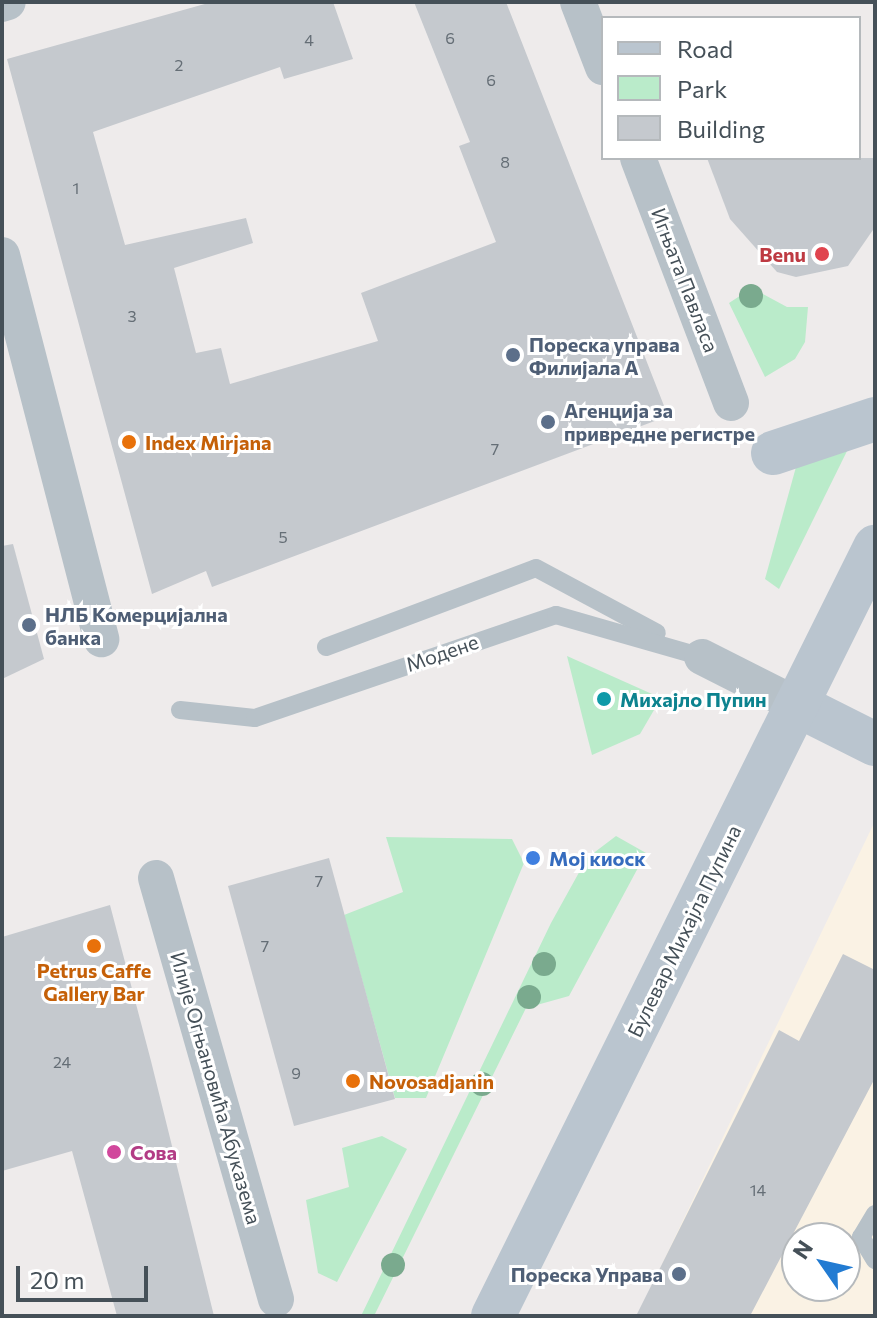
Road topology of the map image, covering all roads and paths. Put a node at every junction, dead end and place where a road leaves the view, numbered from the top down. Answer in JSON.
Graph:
{"nodes":[{"id":1,"x":8,"y":2,"type":"edge"},
{"id":2,"x":578,"y":2,"type":"edge"},
{"id":3,"x":2,"y":4,"type":"edge"},
{"id":4,"x":601,"y":62,"type":"edge"},
{"id":5,"x":639,"y":160,"type":"edge"},
{"id":6,"x":2,"y":255,"type":"edge"},
{"id":7,"x":731,"y":403,"type":"dead end"},
{"id":8,"x":875,"y":419,"type":"edge"},
{"id":9,"x":773,"y":453,"type":"dead end"},
{"id":10,"x":875,"y":547,"type":"edge"},
{"id":11,"x":101,"y":639,"type":"dead end"},
{"id":12,"x":326,"y":647,"type":"dead end"},
{"id":13,"x":702,"y":657,"type":"junction"},
{"id":14,"x":797,"y":705,"type":"junction"},
{"id":15,"x":180,"y":710,"type":"dead end"},
{"id":16,"x":875,"y":744,"type":"edge"},
{"id":17,"x":156,"y":878,"type":"dead end"},
{"id":18,"x":875,"y":1214,"type":"edge"},
{"id":19,"x":875,"y":1260,"type":"edge"},
{"id":20,"x":276,"y":1299,"type":"dead end"},
{"id":21,"x":493,"y":1316,"type":"edge"}],
"edges":[{"from":1,"to":3,"type":"street"},
{"from":2,"to":4,"type":"street"},
{"from":5,"to":7,"type":"street","name":"Игњата Павласа"},
{"from":6,"to":11,"type":"street"},
{"from":8,"to":9,"type":"main road"},
{"from":10,"to":14,"type":"main road","name":"Булевар Михајла Пупина"},
{"from":12,"to":13,"type":"lane","name":"Модене"},
{"from":13,"to":14,"type":"street","name":"Модене"},
{"from":13,"to":15,"type":"lane","name":"Модене"},
{"from":14,"to":16,"type":"main road"},
{"from":14,"to":21,"type":"main road","name":"Булевар Михајла Пупина"},
{"from":17,"to":20,"type":"street","name":"Илије Огњановића Абуказема"},
{"from":18,"to":19,"type":"lane"}]}
